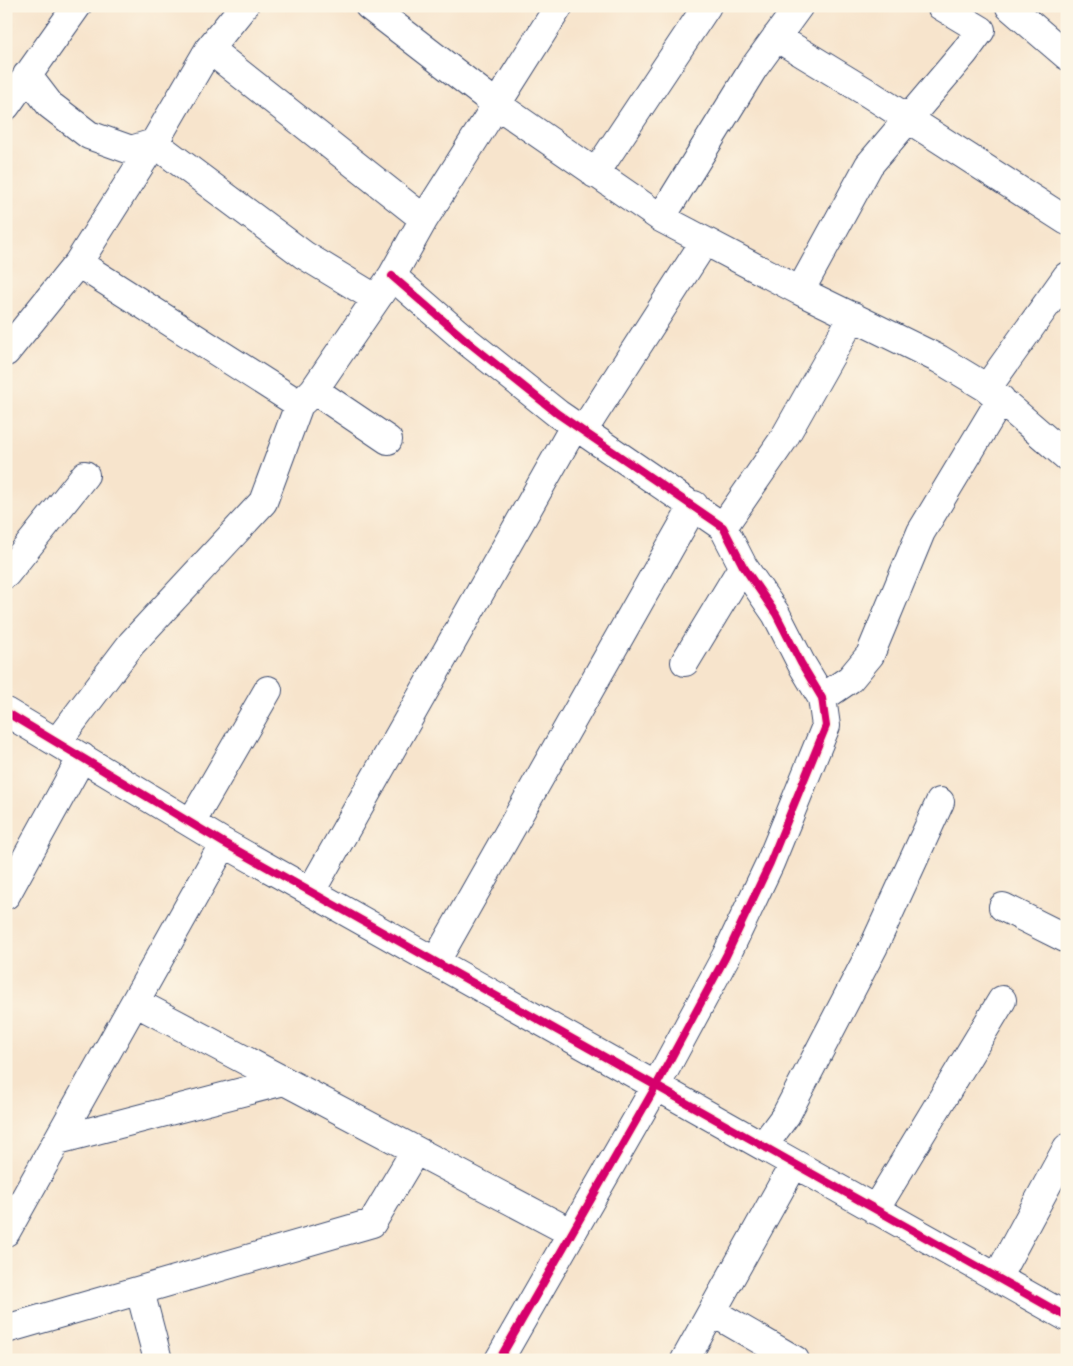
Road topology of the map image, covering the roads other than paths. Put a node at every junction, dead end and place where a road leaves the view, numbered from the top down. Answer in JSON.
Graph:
{"nodes":[{"id":1,"x":77,"y":6,"type":"edge"},
{"id":2,"x":244,"y":6,"type":"edge"},
{"id":3,"x":559,"y":6,"type":"edge"},
{"id":4,"x":707,"y":6,"type":"edge"},
{"id":5,"x":799,"y":6,"type":"edge"},
{"id":6,"x":941,"y":6,"type":"edge"},
{"id":7,"x":370,"y":7,"type":"edge"},
{"id":8,"x":1010,"y":7,"type":"edge"},
{"id":9,"x":981,"y":30,"type":"junction"},
{"id":10,"x":776,"y":37,"type":"junction"},
{"id":11,"x":209,"y":49,"type":"junction"},
{"id":12,"x":1067,"y":56,"type":"edge"},
{"id":13,"x":26,"y":75,"type":"junction"},
{"id":14,"x":496,"y":104,"type":"junction"},
{"id":15,"x":6,"y":106,"type":"edge"},
{"id":16,"x":907,"y":118,"type":"junction"},
{"id":17,"x":154,"y":143,"type":"junction"},
{"id":18,"x":595,"y":174,"type":"junction"},
{"id":19,"x":661,"y":218,"type":"junction"},
{"id":20,"x":424,"y":219,"type":"junction"},
{"id":21,"x":1067,"y":222,"type":"edge"},
{"id":22,"x":705,"y":241,"type":"junction"},
{"id":23,"x":78,"y":263,"type":"junction"},
{"id":24,"x":392,"y":276,"type":"junction"},
{"id":25,"x":1064,"y":285,"type":"edge"},
{"id":26,"x":800,"y":291,"type":"junction"},
{"id":27,"x":375,"y":298,"type":"junction"},
{"id":28,"x":853,"y":316,"type":"junction"},
{"id":29,"x":6,"y":352,"type":"edge"},
{"id":30,"x":994,"y":393,"type":"junction"},
{"id":31,"x":307,"y":396,"type":"junction"},
{"id":32,"x":579,"y":428,"type":"junction"},
{"id":33,"x":388,"y":440,"type":"dead end"},
{"id":34,"x":1067,"y":456,"type":"edge"},
{"id":35,"x":85,"y":474,"type":"dead end"},
{"id":36,"x":694,"y":505,"type":"junction"},
{"id":37,"x":723,"y":526,"type":"junction"},
{"id":38,"x":743,"y":566,"type":"junction"},
{"id":39,"x":6,"y":574,"type":"edge"},
{"id":40,"x":685,"y":662,"type":"dead end"},
{"id":41,"x":268,"y":690,"type":"dead end"},
{"id":42,"x":822,"y":698,"type":"junction"},
{"id":43,"x":6,"y":712,"type":"edge"},
{"id":44,"x":57,"y":742,"type":"junction"},
{"id":45,"x":82,"y":757,"type":"junction"},
{"id":46,"x":940,"y":802,"type":"dead end"},
{"id":47,"x":191,"y":823,"type":"junction"},
{"id":48,"x":224,"y":843,"type":"junction"},
{"id":49,"x":311,"y":891,"type":"junction"},
{"id":50,"x":6,"y":896,"type":"edge"},
{"id":51,"x":1004,"y":907,"type":"dead end"},
{"id":52,"x":1067,"y":940,"type":"edge"},
{"id":53,"x":436,"y":961,"type":"junction"},
{"id":54,"x":1002,"y":1000,"type":"dead end"},
{"id":55,"x":134,"y":1002,"type":"junction"},
{"id":56,"x":284,"y":1081,"type":"junction"},
{"id":57,"x":656,"y":1086,"type":"junction"},
{"id":58,"x":58,"y":1140,"type":"junction"},
{"id":59,"x":763,"y":1146,"type":"junction"},
{"id":60,"x":1067,"y":1148,"type":"edge"},
{"id":61,"x":415,"y":1151,"type":"junction"},
{"id":62,"x":794,"y":1164,"type":"junction"},
{"id":63,"x":875,"y":1210,"type":"junction"},
{"id":64,"x":6,"y":1232,"type":"edge"},
{"id":65,"x":572,"y":1233,"type":"junction"},
{"id":66,"x":997,"y":1278,"type":"junction"},
{"id":67,"x":140,"y":1291,"type":"junction"},
{"id":68,"x":712,"y":1312,"type":"junction"},
{"id":69,"x":1067,"y":1317,"type":"edge"},
{"id":70,"x":6,"y":1329,"type":"edge"},
{"id":71,"x":158,"y":1360,"type":"edge"},
{"id":72,"x":499,"y":1360,"type":"edge"},
{"id":73,"x":685,"y":1360,"type":"edge"},
{"id":74,"x":795,"y":1360,"type":"edge"}],
"edges":[{"from":1,"to":13,"type":"street"},
{"from":2,"to":11,"type":"street"},
{"from":3,"to":14,"type":"street"},
{"from":4,"to":18,"type":"street"},
{"from":5,"to":10,"type":"street"},
{"from":6,"to":9,"type":"street"},
{"from":7,"to":14,"type":"street"},
{"from":8,"to":9,"type":"street"},
{"from":8,"to":12,"type":"street"},
{"from":9,"to":16,"type":"street"},
{"from":10,"to":16,"type":"street"},
{"from":10,"to":19,"type":"street"},
{"from":11,"to":17,"type":"street"},
{"from":11,"to":20,"type":"street"},
{"from":13,"to":15,"type":"street"},
{"from":13,"to":17,"type":"street"},
{"from":14,"to":18,"type":"street"},
{"from":14,"to":20,"type":"street"},
{"from":16,"to":21,"type":"street"},
{"from":16,"to":26,"type":"street"},
{"from":17,"to":23,"type":"street"},
{"from":17,"to":27,"type":"street"},
{"from":18,"to":19,"type":"street"},
{"from":19,"to":22,"type":"street"},
{"from":20,"to":24,"type":"street"},
{"from":22,"to":26,"type":"street"},
{"from":22,"to":32,"type":"street"},
{"from":23,"to":29,"type":"street"},
{"from":23,"to":31,"type":"street"},
{"from":24,"to":27,"type":"street"},
{"from":24,"to":32,"type":"street"},
{"from":25,"to":30,"type":"street"},
{"from":26,"to":28,"type":"street"},
{"from":27,"to":31,"type":"street"},
{"from":28,"to":30,"type":"street"},
{"from":28,"to":37,"type":"street"},
{"from":30,"to":34,"type":"street"},
{"from":30,"to":42,"type":"street"},
{"from":31,"to":33,"type":"street"},
{"from":31,"to":44,"type":"street"},
{"from":32,"to":36,"type":"street"},
{"from":32,"to":49,"type":"street"},
{"from":35,"to":39,"type":"street"},
{"from":36,"to":37,"type":"street"},
{"from":36,"to":53,"type":"street"},
{"from":37,"to":38,"type":"street"},
{"from":38,"to":40,"type":"street"},
{"from":38,"to":42,"type":"street"},
{"from":41,"to":47,"type":"street"},
{"from":42,"to":57,"type":"street"},
{"from":43,"to":44,"type":"street"},
{"from":44,"to":45,"type":"street"},
{"from":45,"to":47,"type":"street"},
{"from":45,"to":50,"type":"street"},
{"from":46,"to":59,"type":"street"},
{"from":47,"to":48,"type":"street"},
{"from":48,"to":49,"type":"street"},
{"from":48,"to":55,"type":"street"},
{"from":49,"to":53,"type":"street"},
{"from":51,"to":52,"type":"street"},
{"from":53,"to":57,"type":"street"},
{"from":54,"to":63,"type":"street"},
{"from":55,"to":56,"type":"street"},
{"from":55,"to":58,"type":"street"},
{"from":56,"to":58,"type":"street"},
{"from":56,"to":61,"type":"street"},
{"from":57,"to":59,"type":"street"},
{"from":57,"to":65,"type":"street"},
{"from":58,"to":64,"type":"street"},
{"from":59,"to":62,"type":"street"},
{"from":60,"to":66,"type":"street"},
{"from":61,"to":65,"type":"street"},
{"from":61,"to":67,"type":"street"},
{"from":62,"to":63,"type":"street"},
{"from":62,"to":68,"type":"street"},
{"from":63,"to":66,"type":"street"},
{"from":65,"to":72,"type":"street"},
{"from":66,"to":69,"type":"street"},
{"from":67,"to":70,"type":"street"},
{"from":67,"to":71,"type":"street"},
{"from":68,"to":73,"type":"street"},
{"from":68,"to":74,"type":"street"}]}
